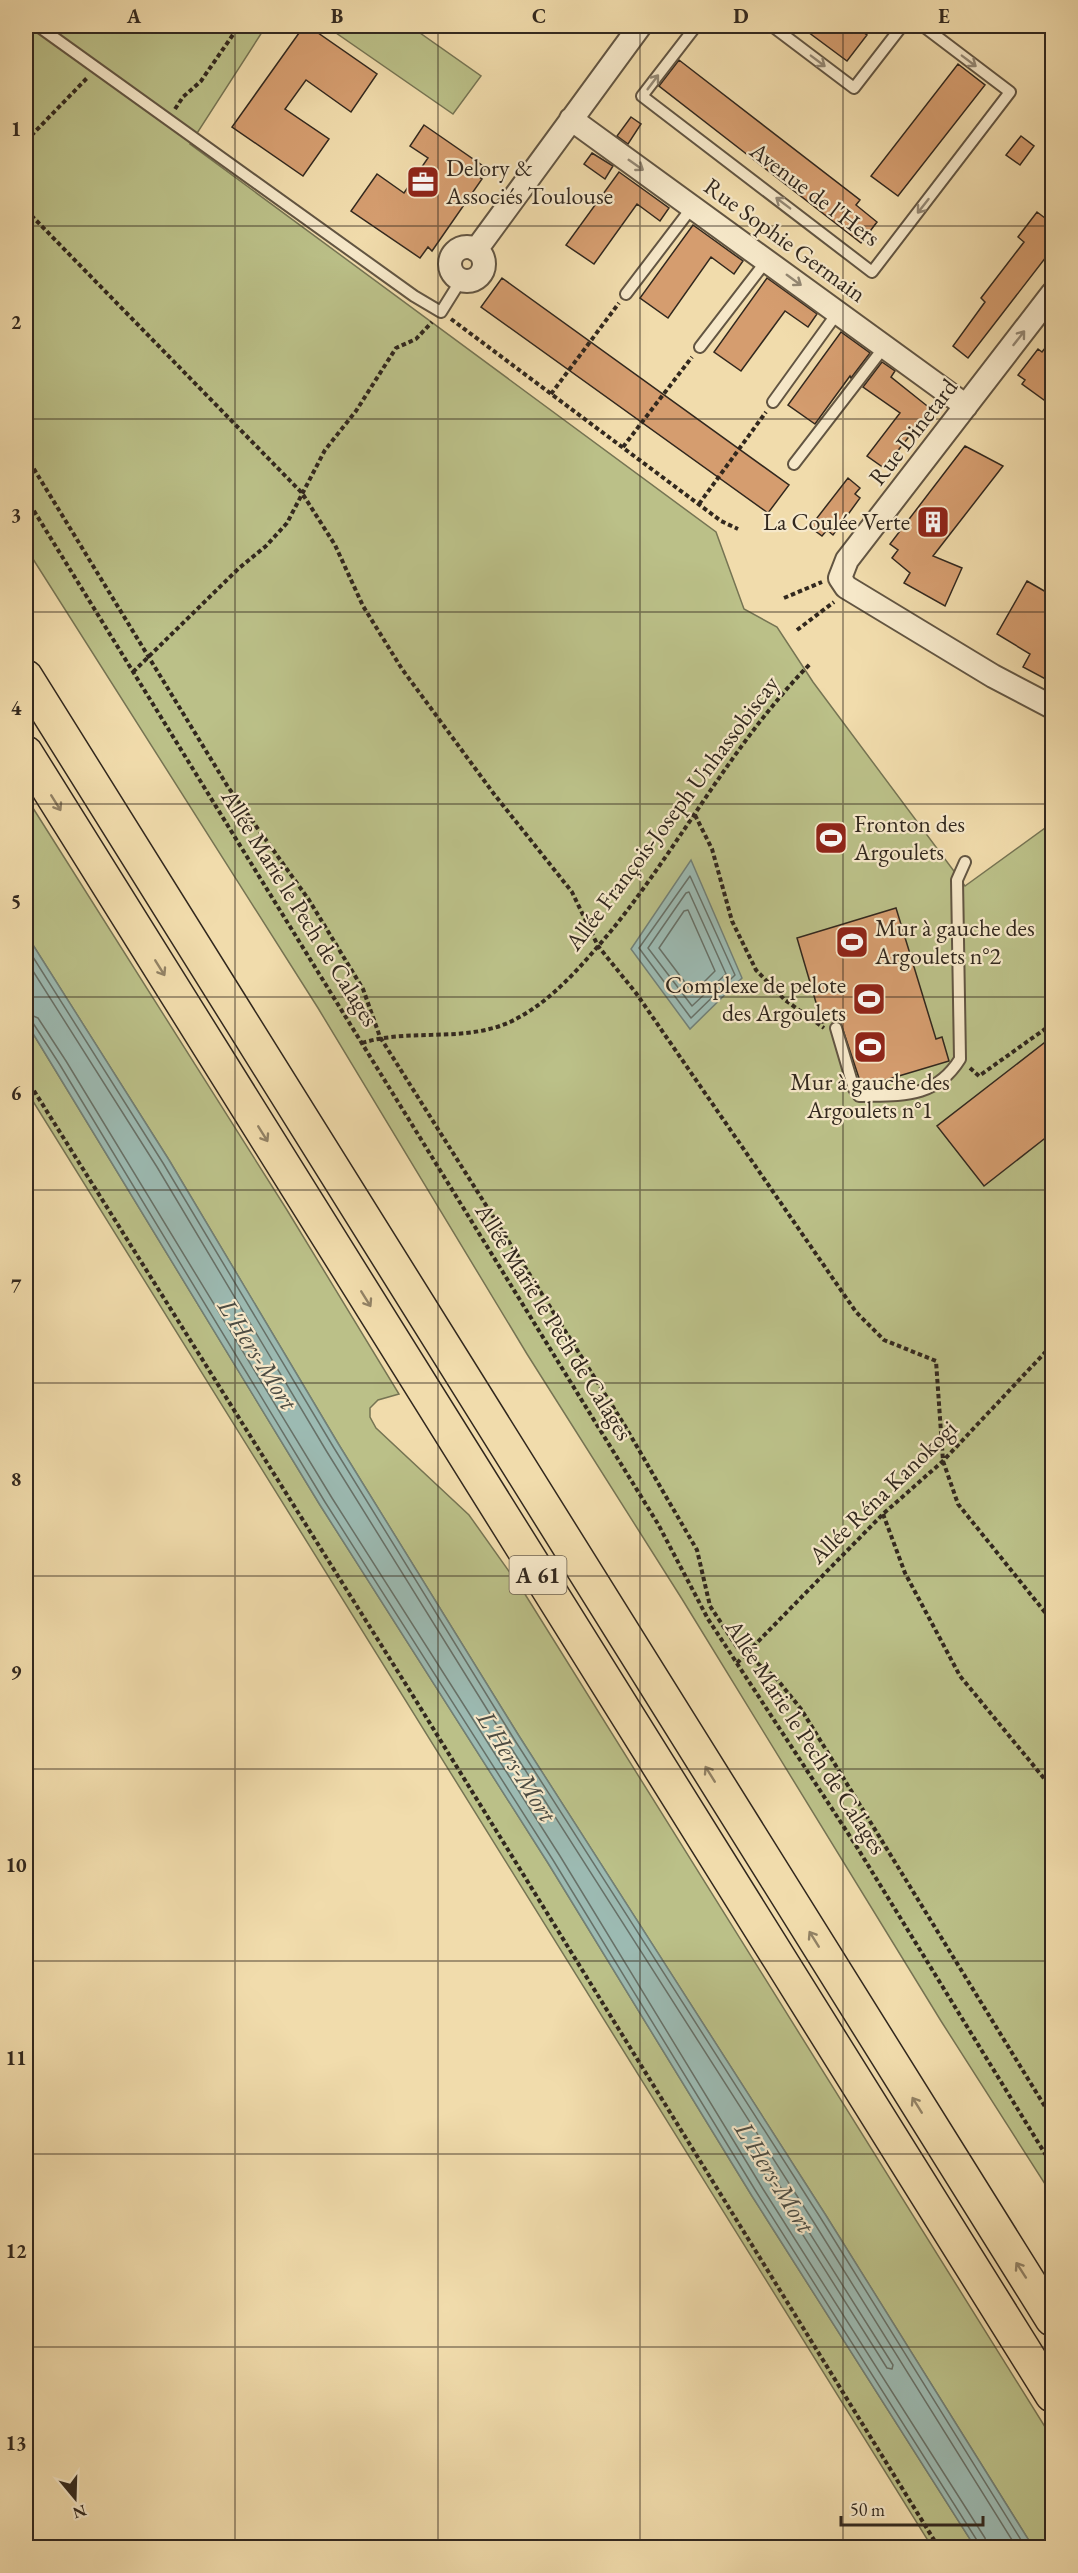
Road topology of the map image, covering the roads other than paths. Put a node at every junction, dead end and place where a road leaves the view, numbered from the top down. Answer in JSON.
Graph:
{"nodes":[{"id":1,"x":38,"y":26,"type":"edge"},
{"id":2,"x":640,"y":26,"type":"edge"},
{"id":3,"x":696,"y":26,"type":"edge"},
{"id":4,"x":772,"y":26,"type":"edge"},
{"id":5,"x":902,"y":26,"type":"edge"},
{"id":6,"x":923,"y":26,"type":"edge"},
{"id":7,"x":571,"y":119,"type":"junction"},
{"id":8,"x":693,"y":206,"type":"junction"},
{"id":9,"x":767,"y":260,"type":"junction"},
{"id":10,"x":461,"y":280,"type":"joint"},
{"id":11,"x":626,"y":294,"type":"road end"},
{"id":12,"x":1053,"y":294,"type":"edge"},
{"id":13,"x":838,"y":312,"type":"junction"},
{"id":14,"x":885,"y":345,"type":"junction"},
{"id":15,"x":700,"y":347,"type":"road end"},
{"id":16,"x":773,"y":402,"type":"road end"},
{"id":17,"x":966,"y":406,"type":"junction"},
{"id":18,"x":794,"y":464,"type":"dead end"},
{"id":19,"x":26,"y":677,"type":"edge"},
{"id":20,"x":1053,"y":707,"type":"edge"},
{"id":21,"x":26,"y":753,"type":"edge"},
{"id":22,"x":965,"y":862,"type":"dead end"},
{"id":23,"x":836,"y":1028,"type":"road end"},
{"id":24,"x":1053,"y":2319,"type":"edge"},
{"id":25,"x":1053,"y":2395,"type":"edge"}],
"edges":[{"from":1,"to":10,"type":"lane"},
{"from":2,"to":7,"type":"street"},
{"from":6,"to":3,"type":"lane","name":"Avenue de l'Hers","one_way":true},
{"from":4,"to":5,"type":"lane","one_way":true},
{"from":7,"to":8,"type":"street","name":"Rue Sophie Germain","one_way":true},
{"from":7,"to":10,"type":"street"},
{"from":8,"to":9,"type":"street","name":"Rue Sophie Germain"},
{"from":8,"to":11,"type":"lane"},
{"from":9,"to":13,"type":"street","name":"Rue Sophie Germain","one_way":true},
{"from":9,"to":15,"type":"lane"},
{"from":17,"to":12,"type":"street","name":"Rue Dinetard","one_way":true},
{"from":13,"to":14,"type":"street","name":"Rue Sophie Germain"},
{"from":13,"to":16,"type":"lane"},
{"from":14,"to":17,"type":"street","name":"Rue Sophie Germain"},
{"from":14,"to":18,"type":"lane"},
{"from":17,"to":20,"type":"street","name":"Rue Dinetard"},
{"from":24,"to":19,"type":"highway","number":"A 61","one_way":true},
{"from":21,"to":25,"type":"highway","number":"A 61","one_way":true},
{"from":22,"to":23,"type":"lane"}]}
